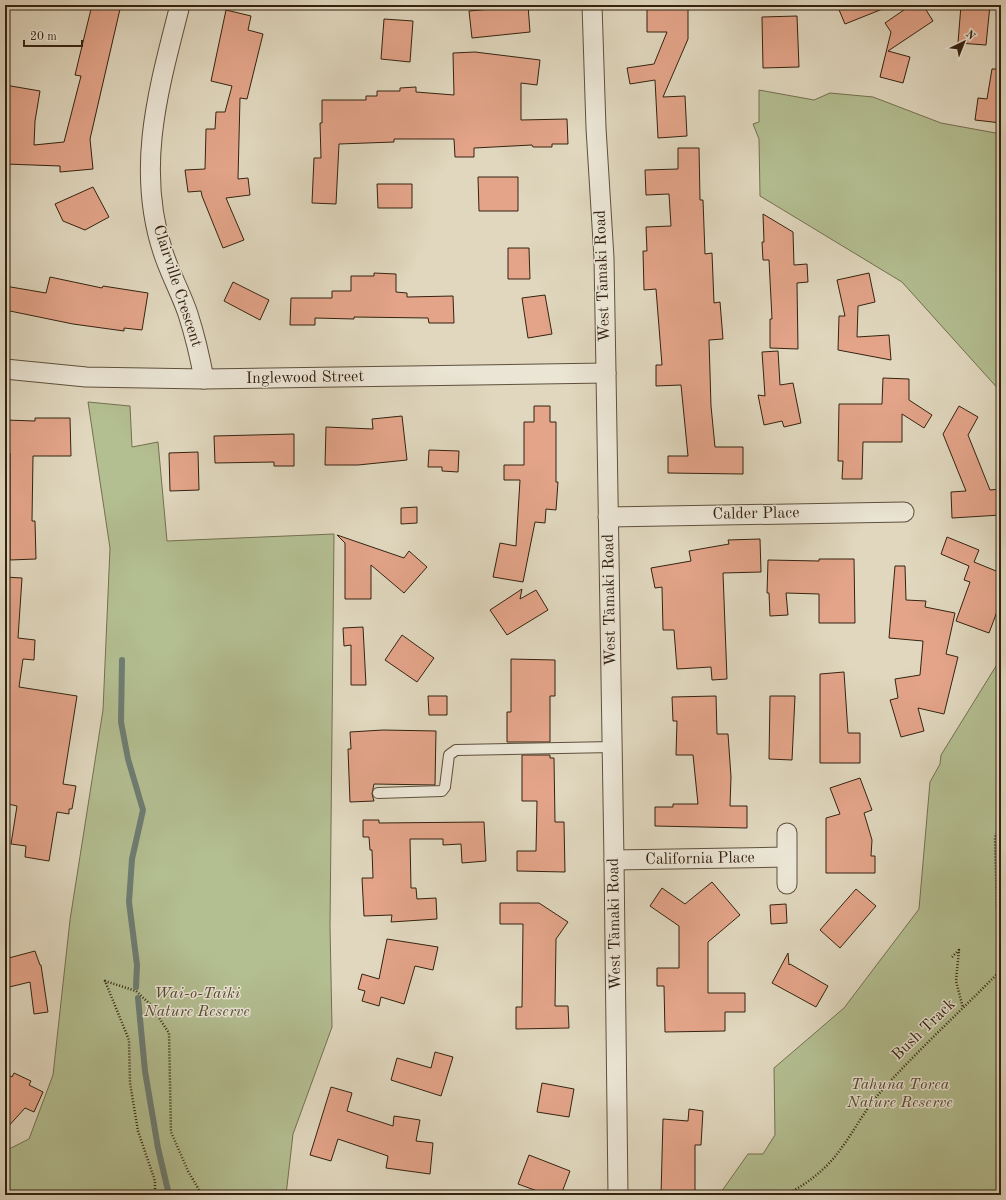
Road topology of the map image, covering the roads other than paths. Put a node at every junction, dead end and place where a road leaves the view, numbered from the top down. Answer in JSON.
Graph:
{"nodes":[{"id":1,"x":180,"y":5,"type":"edge"},
{"id":2,"x":592,"y":5,"type":"edge"},
{"id":3,"x":5,"y":369,"type":"edge"},
{"id":4,"x":606,"y":373,"type":"junction"},
{"id":5,"x":204,"y":379,"type":"junction"},
{"id":6,"x":904,"y":512,"type":"dead end"},
{"id":7,"x":608,"y":517,"type":"junction"},
{"id":8,"x":613,"y":747,"type":"junction"},
{"id":9,"x":378,"y":793,"type":"dead end"},
{"id":10,"x":787,"y":833,"type":"dead end"},
{"id":11,"x":786,"y":857,"type":"junction"},
{"id":12,"x":614,"y":860,"type":"junction"},
{"id":13,"x":787,"y":884,"type":"dead end"},
{"id":14,"x":618,"y":1195,"type":"edge"}],
"edges":[{"from":1,"to":5,"type":"street","name":"Clairville Crescent"},
{"from":2,"to":4,"type":"street","name":"West Tāmaki Road"},
{"from":3,"to":5,"type":"street","name":"Inglewood Street"},
{"from":4,"to":5,"type":"street","name":"Inglewood Street"},
{"from":4,"to":7,"type":"street","name":"West Tāmaki Road"},
{"from":6,"to":7,"type":"street","name":"Calder Place"},
{"from":7,"to":8,"type":"street","name":"West Tāmaki Road"},
{"from":8,"to":9,"type":"lane"},
{"from":8,"to":12,"type":"street","name":"West Tāmaki Road"},
{"from":10,"to":11,"type":"street"},
{"from":11,"to":12,"type":"street","name":"California Place"},
{"from":11,"to":13,"type":"street"},
{"from":12,"to":14,"type":"street","name":"West Tāmaki Road"}]}
